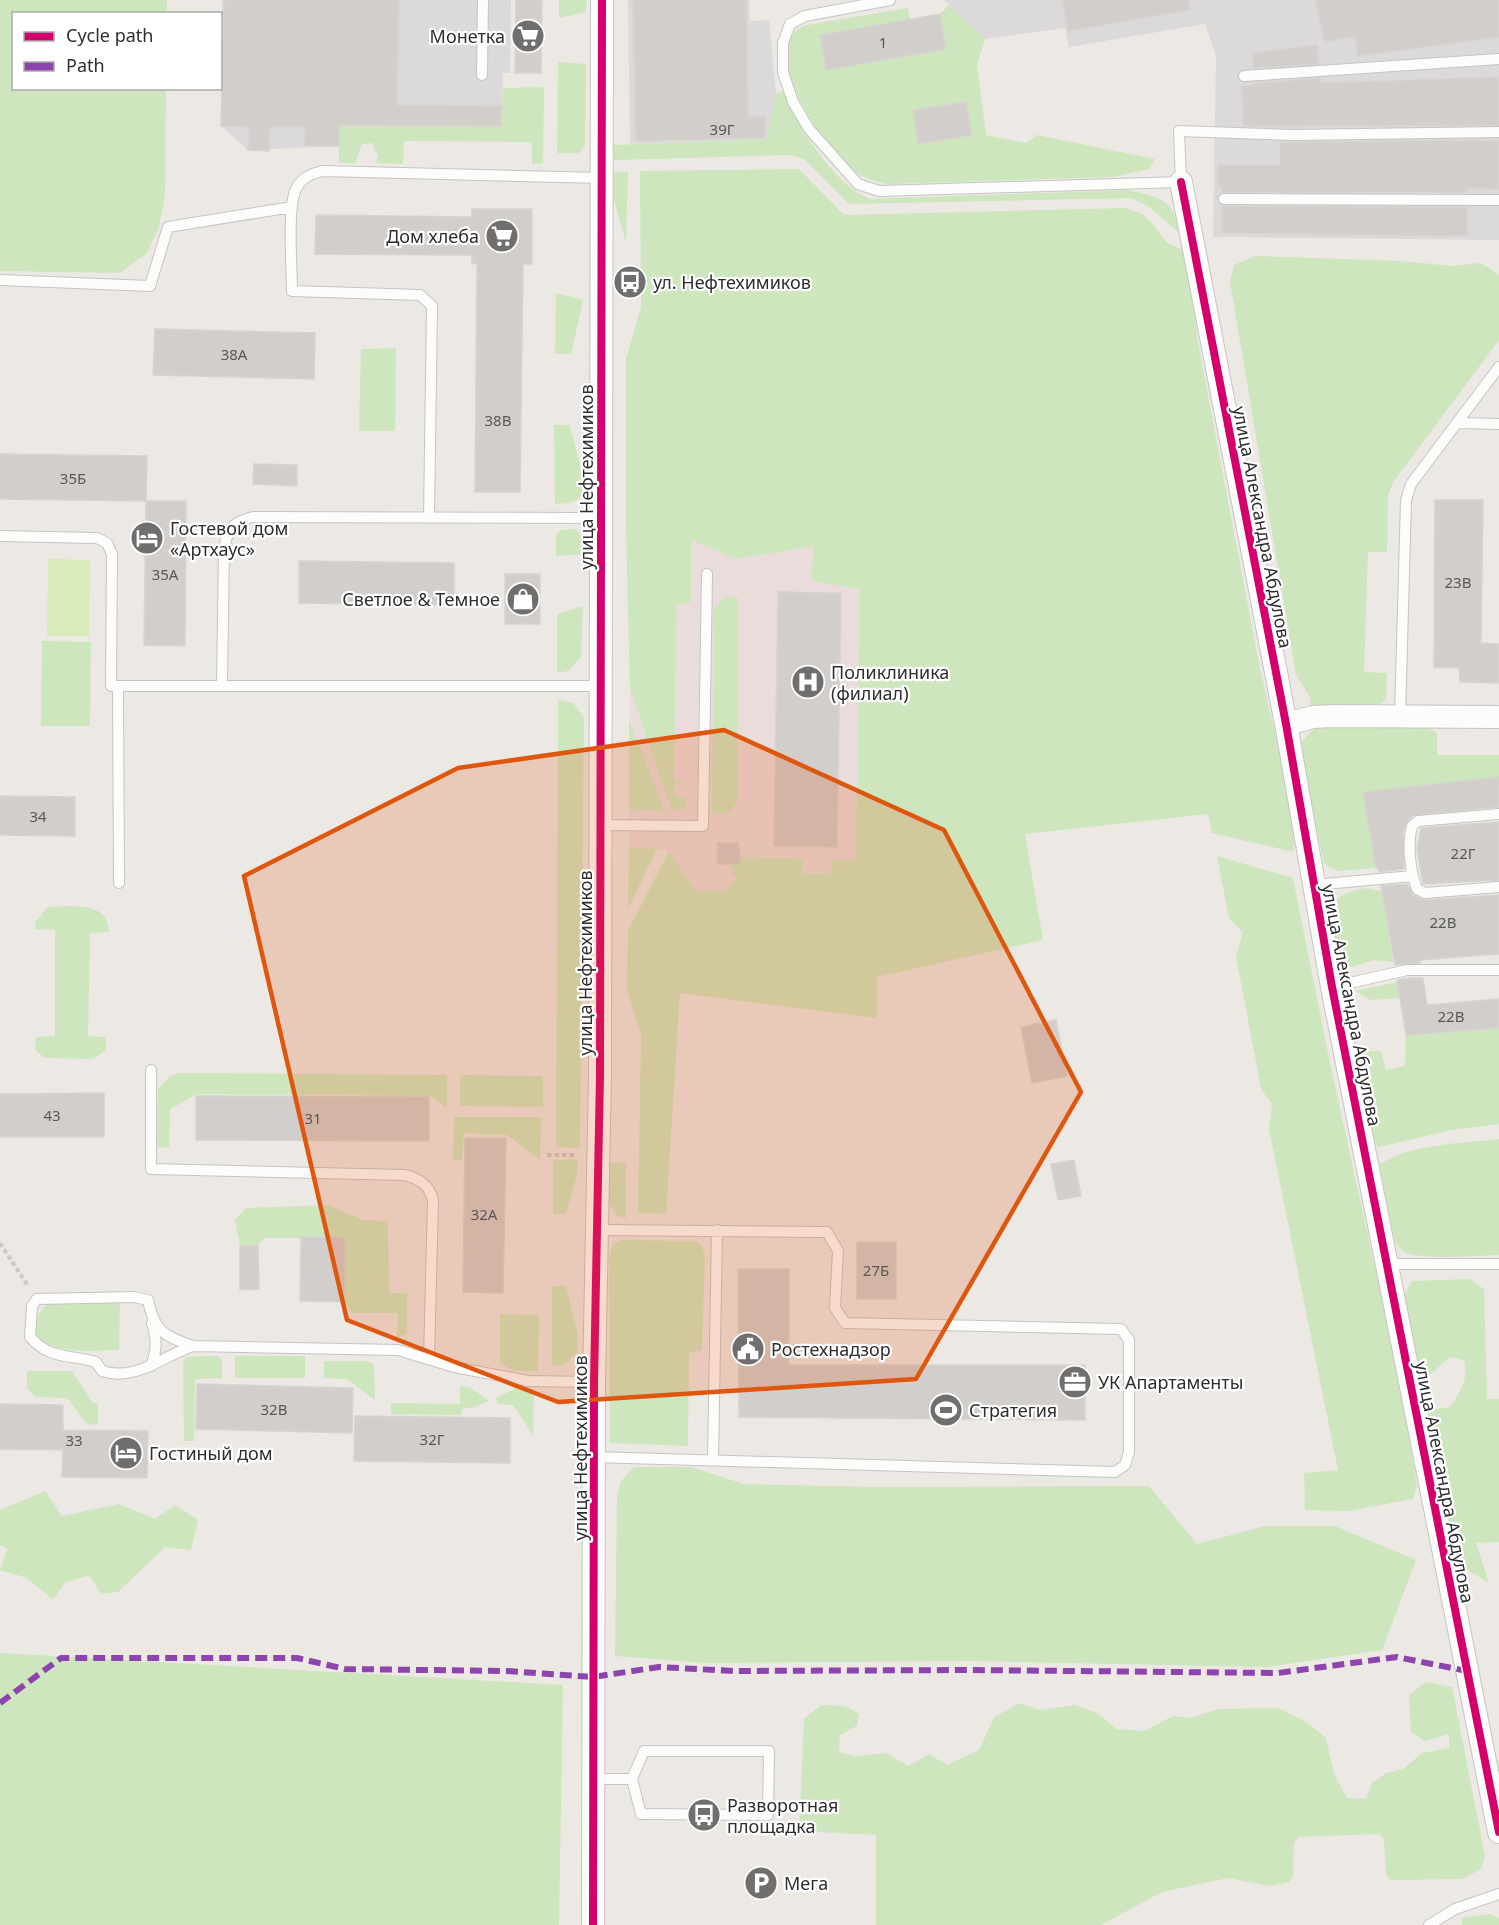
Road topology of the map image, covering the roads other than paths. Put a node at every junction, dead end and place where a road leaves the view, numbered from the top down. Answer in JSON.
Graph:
{"nodes":[{"id":1,"x":483,"y":0,"type":"edge"},
{"id":2,"x":602,"y":0,"type":"edge"},
{"id":3,"x":890,"y":0,"type":"edge"},
{"id":4,"x":1499,"y":59,"type":"edge"},
{"id":5,"x":482,"y":75,"type":"dead end"},
{"id":6,"x":1244,"y":76,"type":"dead end"},
{"id":7,"x":1499,"y":132,"type":"edge"},
{"id":8,"x":602,"y":178,"type":"junction"},
{"id":9,"x":1181,"y":182,"type":"junction"},
{"id":10,"x":1224,"y":199,"type":"dead end"},
{"id":11,"x":1499,"y":200,"type":"edge"},
{"id":12,"x":292,"y":207,"type":"junction"},
{"id":13,"x":0,"y":280,"type":"edge"},
{"id":14,"x":1499,"y":367,"type":"edge"},
{"id":15,"x":1457,"y":423,"type":"junction"},
{"id":16,"x":1499,"y":424,"type":"edge"},
{"id":17,"x":429,"y":518,"type":"junction"},
{"id":18,"x":601,"y":518,"type":"junction"},
{"id":19,"x":0,"y":536,"type":"edge"},
{"id":20,"x":707,"y":574,"type":"dead end"},
{"id":21,"x":222,"y":685,"type":"junction"},
{"id":22,"x":118,"y":686,"type":"junction"},
{"id":23,"x":601,"y":686,"type":"junction"},
{"id":24,"x":1400,"y":717,"type":"junction"},
{"id":25,"x":1499,"y":717,"type":"edge"},
{"id":26,"x":1286,"y":724,"type":"junction"},
{"id":27,"x":1499,"y":814,"type":"edge"},
{"id":28,"x":600,"y":825,"type":"junction"},
{"id":29,"x":1412,"y":876,"type":"junction"},
{"id":30,"x":119,"y":883,"type":"dead end"},
{"id":31,"x":1314,"y":885,"type":"junction"},
{"id":32,"x":1499,"y":887,"type":"edge"},
{"id":33,"x":1499,"y":970,"type":"edge"},
{"id":34,"x":1332,"y":987,"type":"junction"},
{"id":35,"x":151,"y":1070,"type":"dead end"},
{"id":36,"x":599,"y":1230,"type":"junction"},
{"id":37,"x":717,"y":1230,"type":"junction"},
{"id":38,"x":1387,"y":1264,"type":"junction"},
{"id":39,"x":1499,"y":1264,"type":"edge"},
{"id":40,"x":153,"y":1323,"type":"junction"},
{"id":41,"x":193,"y":1346,"type":"junction"},
{"id":42,"x":429,"y":1359,"type":"junction"},
{"id":43,"x":151,"y":1366,"type":"junction"},
{"id":44,"x":594,"y":1382,"type":"junction"},
{"id":45,"x":594,"y":1457,"type":"junction"},
{"id":46,"x":713,"y":1461,"type":"junction"},
{"id":47,"x":592,"y":1779,"type":"junction"},
{"id":48,"x":632,"y":1779,"type":"junction"},
{"id":49,"x":1499,"y":1833,"type":"edge"},
{"id":50,"x":1499,"y":1894,"type":"edge"},
{"id":51,"x":593,"y":1925,"type":"edge"},
{"id":52,"x":1429,"y":1925,"type":"edge"}],
"edges":[{"from":1,"to":5,"type":"lane"},
{"from":2,"to":8,"type":"street","name":"улица Нефтехимиков"},
{"from":3,"to":9,"type":"lane"},
{"from":4,"to":6,"type":"lane"},
{"from":7,"to":9,"type":"lane"},
{"from":8,"to":12,"type":"lane"},
{"from":8,"to":18,"type":"street","name":"улица Нефтехимиков"},
{"from":9,"to":26,"type":"street","name":"улица Александра Абдулова"},
{"from":10,"to":11,"type":"lane"},
{"from":12,"to":13,"type":"lane"},
{"from":12,"to":17,"type":"lane"},
{"from":14,"to":15,"type":"lane"},
{"from":15,"to":16,"type":"lane"},
{"from":15,"to":24,"type":"lane"},
{"from":17,"to":18,"type":"lane"},
{"from":17,"to":21,"type":"lane"},
{"from":18,"to":23,"type":"street","name":"улица Нефтехимиков"},
{"from":19,"to":22,"type":"lane"},
{"from":20,"to":28,"type":"lane"},
{"from":21,"to":22,"type":"lane"},
{"from":21,"to":23,"type":"lane"},
{"from":22,"to":30,"type":"lane"},
{"from":23,"to":28,"type":"street","name":"улица Нефтехимиков"},
{"from":24,"to":25,"type":"street"},
{"from":24,"to":26,"type":"street"},
{"from":26,"to":31,"type":"street","name":"улица Александра Абдулова"},
{"from":27,"to":29,"type":"lane"},
{"from":28,"to":36,"type":"street","name":"улица Нефтехимиков"},
{"from":29,"to":31,"type":"lane"},
{"from":29,"to":32,"type":"lane"},
{"from":31,"to":34,"type":"street","name":"улица Александра Абдулова"},
{"from":33,"to":34,"type":"lane"},
{"from":34,"to":38,"type":"street","name":"улица Александра Абдулова"},
{"from":35,"to":42,"type":"lane"},
{"from":36,"to":37,"type":"lane"},
{"from":36,"to":44,"type":"street","name":"улица Нефтехимиков"},
{"from":37,"to":46,"type":"lane"},
{"from":37,"to":46,"type":"lane"},
{"from":38,"to":39,"type":"lane"},
{"from":38,"to":49,"type":"street","name":"улица Александра Абдулова"},
{"from":40,"to":41,"type":"lane"},
{"from":40,"to":43,"type":"lane"},
{"from":40,"to":43,"type":"lane"},
{"from":41,"to":42,"type":"lane"},
{"from":41,"to":43,"type":"lane"},
{"from":42,"to":44,"type":"lane"},
{"from":44,"to":45,"type":"street","name":"улица Нефтехимиков"},
{"from":45,"to":46,"type":"lane"},
{"from":45,"to":47,"type":"street","name":"улица Нефтехимиков"},
{"from":47,"to":48,"type":"lane"},
{"from":47,"to":51,"type":"street","name":"улица Нефтехимиков"},
{"from":48,"to":48,"type":"lane"},
{"from":50,"to":52,"type":"lane"}]}
